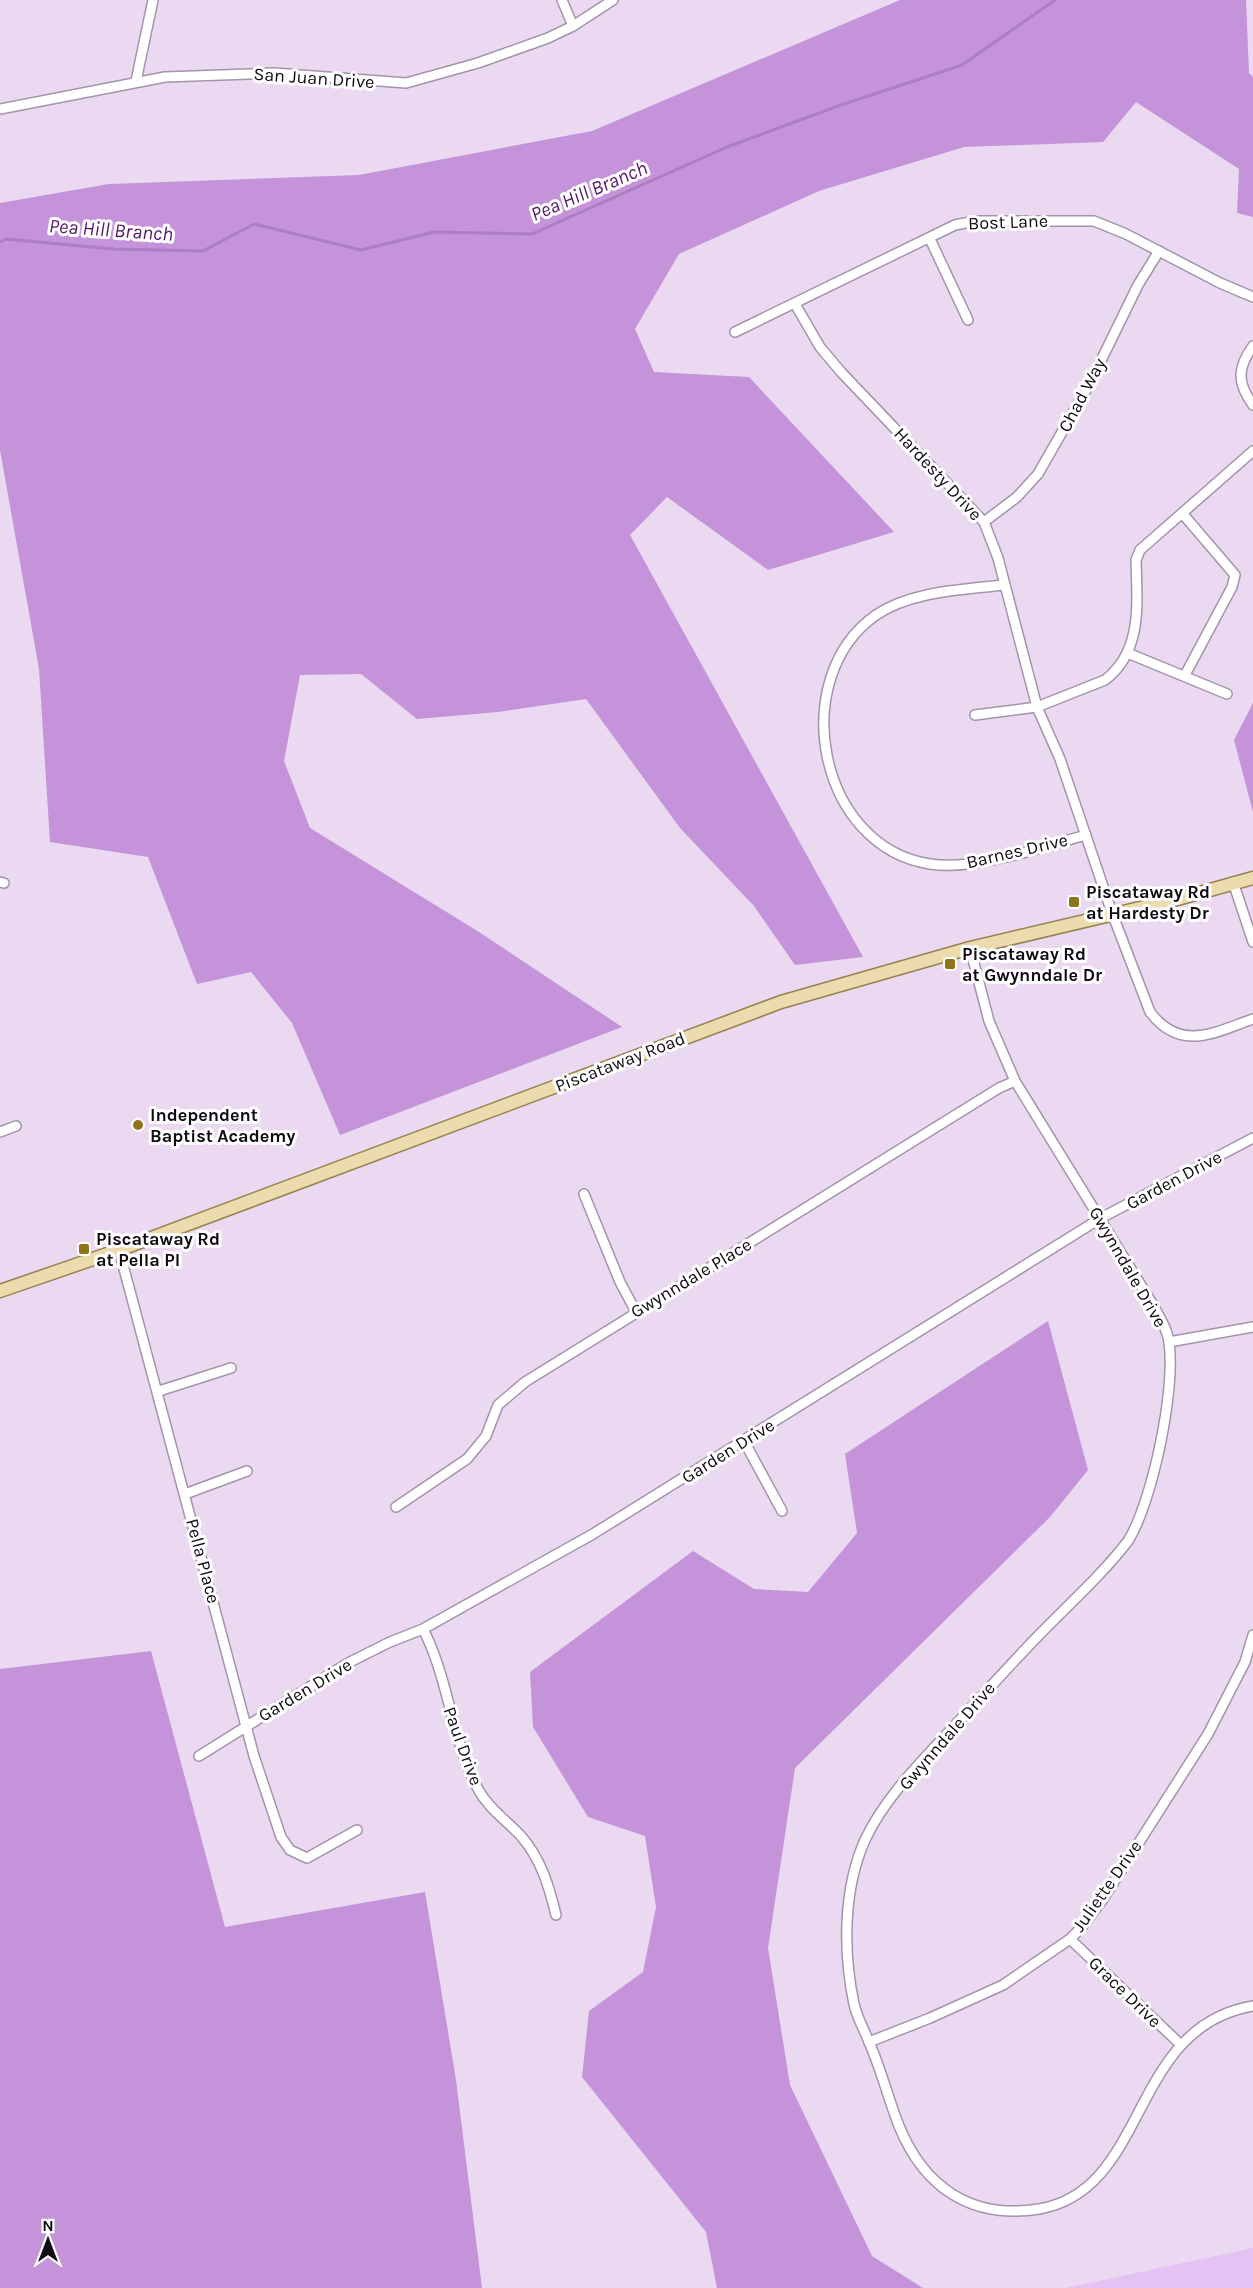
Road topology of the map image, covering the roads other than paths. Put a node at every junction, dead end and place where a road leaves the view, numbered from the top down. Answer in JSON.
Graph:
{"nodes":[{"id":1,"x":153,"y":0,"type":"edge"},
{"id":2,"x":562,"y":0,"type":"edge"},
{"id":3,"x":613,"y":0,"type":"edge"},
{"id":4,"x":573,"y":26,"type":"junction"},
{"id":5,"x":136,"y":81,"type":"junction"},
{"id":6,"x":0,"y":109,"type":"edge"},
{"id":7,"x":930,"y":239,"type":"junction"},
{"id":8,"x":1159,"y":251,"type":"junction"},
{"id":9,"x":1253,"y":297,"type":"edge"},
{"id":10,"x":795,"y":304,"type":"junction"},
{"id":11,"x":968,"y":320,"type":"dead end"},
{"id":12,"x":735,"y":332,"type":"dead end"},
{"id":13,"x":1253,"y":346,"type":"edge"},
{"id":14,"x":1253,"y":405,"type":"edge"},
{"id":15,"x":1253,"y":451,"type":"edge"},
{"id":16,"x":1182,"y":513,"type":"junction"},
{"id":17,"x":984,"y":522,"type":"junction"},
{"id":18,"x":1003,"y":585,"type":"junction"},
{"id":19,"x":1130,"y":654,"type":"junction"},
{"id":20,"x":1185,"y":675,"type":"junction"},
{"id":21,"x":1227,"y":694,"type":"dead end"},
{"id":22,"x":1037,"y":707,"type":"junction"},
{"id":23,"x":975,"y":715,"type":"dead end"},
{"id":24,"x":1086,"y":835,"type":"junction"},
{"id":25,"x":1253,"y":878,"type":"edge"},
{"id":26,"x":1233,"y":882,"type":"junction"},
{"id":27,"x":1112,"y":913,"type":"junction"},
{"id":28,"x":1253,"y":942,"type":"edge"},
{"id":29,"x":970,"y":948,"type":"junction"},
{"id":30,"x":1253,"y":1019,"type":"edge"},
{"id":31,"x":1016,"y":1081,"type":"junction"},
{"id":32,"x":16,"y":1126,"type":"dead end"},
{"id":33,"x":0,"y":1132,"type":"edge"},
{"id":34,"x":1253,"y":1138,"type":"edge"},
{"id":35,"x":584,"y":1194,"type":"dead end"},
{"id":36,"x":1101,"y":1218,"type":"junction"},
{"id":37,"x":119,"y":1250,"type":"junction"},
{"id":38,"x":0,"y":1291,"type":"edge"},
{"id":39,"x":636,"y":1312,"type":"junction"},
{"id":40,"x":1253,"y":1327,"type":"edge"},
{"id":41,"x":1169,"y":1342,"type":"junction"},
{"id":42,"x":231,"y":1368,"type":"dead end"},
{"id":43,"x":159,"y":1390,"type":"junction"},
{"id":44,"x":744,"y":1441,"type":"junction"},
{"id":45,"x":247,"y":1471,"type":"dead end"},
{"id":46,"x":185,"y":1494,"type":"junction"},
{"id":47,"x":396,"y":1507,"type":"dead end"},
{"id":48,"x":782,"y":1511,"type":"dead end"},
{"id":49,"x":423,"y":1629,"type":"junction"},
{"id":50,"x":1253,"y":1635,"type":"edge"},
{"id":51,"x":247,"y":1725,"type":"junction"},
{"id":52,"x":199,"y":1756,"type":"dead end"},
{"id":53,"x":357,"y":1830,"type":"dead end"},
{"id":54,"x":556,"y":1915,"type":"dead end"},
{"id":55,"x":1070,"y":1939,"type":"junction"},
{"id":56,"x":1253,"y":2006,"type":"edge"},
{"id":57,"x":869,"y":2042,"type":"junction"},
{"id":58,"x":1180,"y":2044,"type":"junction"}],
"edges":[{"from":1,"to":5,"type":"street"},
{"from":2,"to":4,"type":"street"},
{"from":3,"to":4,"type":"street","name":"San Juan Drive"},
{"from":4,"to":5,"type":"street","name":"San Juan Drive"},
{"from":5,"to":6,"type":"street","name":"San Juan Drive"},
{"from":7,"to":8,"type":"street","name":"Bost Lane"},
{"from":7,"to":10,"type":"street","name":"Bost Lane"},
{"from":7,"to":11,"type":"street"},
{"from":8,"to":9,"type":"street","name":"Bost Lane"},
{"from":8,"to":17,"type":"street","name":"Chad Way"},
{"from":10,"to":12,"type":"street","name":"Bost Lane"},
{"from":10,"to":17,"type":"street","name":"Hardesty Drive"},
{"from":13,"to":14,"type":"street"},
{"from":15,"to":16,"type":"street"},
{"from":16,"to":19,"type":"street"},
{"from":16,"to":20,"type":"street"},
{"from":17,"to":18,"type":"street","name":"Hardesty Drive"},
{"from":18,"to":22,"type":"street","name":"Hardesty Drive"},
{"from":18,"to":24,"type":"street","name":"Barnes Drive"},
{"from":19,"to":20,"type":"street"},
{"from":19,"to":22,"type":"street"},
{"from":20,"to":21,"type":"street"},
{"from":22,"to":23,"type":"street"},
{"from":22,"to":24,"type":"street","name":"Hardesty Drive"},
{"from":24,"to":27,"type":"street","name":"Hardesty Drive"},
{"from":25,"to":26,"type":"main road","name":"Piscataway Road"},
{"from":26,"to":27,"type":"main road","name":"Piscataway Road"},
{"from":26,"to":28,"type":"street"},
{"from":27,"to":29,"type":"main road","name":"Piscataway Road"},
{"from":27,"to":30,"type":"street","name":"Hardesty Drive"},
{"from":29,"to":31,"type":"street","name":"Gwynndale Drive"},
{"from":29,"to":37,"type":"main road","name":"Piscataway Road"},
{"from":31,"to":36,"type":"street","name":"Gwynndale Drive"},
{"from":31,"to":39,"type":"street","name":"Gwynndale Place"},
{"from":32,"to":33,"type":"street"},
{"from":34,"to":36,"type":"street","name":"Garden Drive"},
{"from":35,"to":39,"type":"street"},
{"from":36,"to":41,"type":"street","name":"Gwynndale Drive"},
{"from":36,"to":44,"type":"street","name":"Garden Drive"},
{"from":37,"to":38,"type":"main road","name":"Piscataway Road"},
{"from":37,"to":43,"type":"street","name":"Pella Place"},
{"from":39,"to":47,"type":"street","name":"Gwynndale Place"},
{"from":40,"to":41,"type":"street"},
{"from":41,"to":57,"type":"street","name":"Gwynndale Drive"},
{"from":42,"to":43,"type":"street"},
{"from":43,"to":46,"type":"street","name":"Pella Place"},
{"from":44,"to":48,"type":"street"},
{"from":44,"to":49,"type":"street","name":"Garden Drive"},
{"from":45,"to":46,"type":"street"},
{"from":46,"to":51,"type":"street","name":"Pella Place"},
{"from":49,"to":51,"type":"street","name":"Garden Drive"},
{"from":49,"to":54,"type":"street","name":"Paul Drive"},
{"from":50,"to":55,"type":"street","name":"Juliette Drive"},
{"from":51,"to":52,"type":"street","name":"Garden Drive"},
{"from":51,"to":53,"type":"street","name":"Pella Place"},
{"from":55,"to":57,"type":"street","name":"Juliette Drive"},
{"from":55,"to":58,"type":"street","name":"Grace Drive"},
{"from":56,"to":58,"type":"street","name":"Gwynndale Drive"},
{"from":57,"to":58,"type":"street","name":"Gwynndale Drive"}]}
